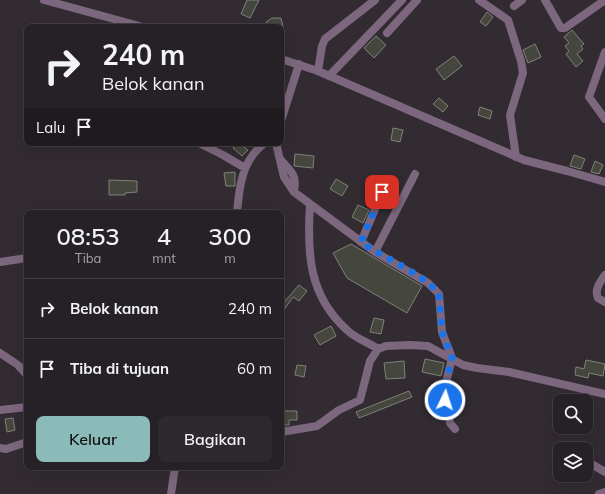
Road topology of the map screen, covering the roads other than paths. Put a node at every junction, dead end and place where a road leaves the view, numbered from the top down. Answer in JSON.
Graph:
{"nodes":[{"id":1,"x":44,"y":0,"type":"edge"},
{"id":2,"x":375,"y":0,"type":"edge"},
{"id":3,"x":402,"y":0,"type":"edge"},
{"id":4,"x":479,"y":0,"type":"edge"},
{"id":5,"x":522,"y":0,"type":"edge"},
{"id":6,"x":545,"y":0,"type":"edge"},
{"id":7,"x":605,"y":0,"type":"edge"},
{"id":8,"x":415,"y":1,"type":"edge"},
{"id":9,"x":514,"y":6,"type":"dead end"},
{"id":10,"x":393,"y":9,"type":"junction"},
{"id":11,"x":403,"y":17,"type":"junction"},
{"id":12,"x":132,"y":24,"type":"edge"},
{"id":13,"x":387,"y":33,"type":"dead end"},
{"id":14,"x":605,"y":52,"type":"edge"},
{"id":15,"x":284,"y":60,"type":"edge"},
{"id":16,"x":299,"y":64,"type":"junction"},
{"id":17,"x":318,"y":71,"type":"junction"},
{"id":18,"x":329,"y":76,"type":"junction"},
{"id":19,"x":284,"y":111,"type":"edge"},
{"id":20,"x":605,"y":119,"type":"edge"},
{"id":21,"x":205,"y":146,"type":"edge"},
{"id":22,"x":261,"y":146,"type":"edge"},
{"id":23,"x":277,"y":146,"type":"edge"},
{"id":24,"x":516,"y":157,"type":"junction"},
{"id":25,"x":245,"y":168,"type":"junction"},
{"id":26,"x":415,"y":174,"type":"dead end"},
{"id":27,"x":387,"y":181,"type":"dead end"},
{"id":28,"x":605,"y":182,"type":"edge"},
{"id":29,"x":310,"y":204,"type":"junction"},
{"id":30,"x":237,"y":210,"type":"edge"},
{"id":31,"x":361,"y":242,"type":"junction"},
{"id":32,"x":376,"y":252,"type":"junction"},
{"id":33,"x":24,"y":258,"type":"edge"},
{"id":34,"x":0,"y":262,"type":"edge"},
{"id":35,"x":605,"y":275,"type":"edge"},
{"id":36,"x":605,"y":302,"type":"edge"},
{"id":37,"x":378,"y":349,"type":"junction"},
{"id":38,"x":0,"y":353,"type":"edge"},
{"id":39,"x":452,"y":358,"type":"junction"},
{"id":40,"x":24,"y":373,"type":"edge"},
{"id":41,"x":605,"y":394,"type":"edge"},
{"id":42,"x":24,"y":407,"type":"edge"},
{"id":43,"x":0,"y":410,"type":"edge"},
{"id":44,"x":455,"y":429,"type":"dead end"},
{"id":45,"x":284,"y":432,"type":"edge"},
{"id":46,"x":24,"y":443,"type":"edge"},
{"id":47,"x":0,"y":448,"type":"edge"},
{"id":48,"x":593,"y":465,"type":"edge"},
{"id":49,"x":175,"y":470,"type":"edge"},
{"id":50,"x":605,"y":472,"type":"edge"},
{"id":51,"x":605,"y":492,"type":"edge"},
{"id":52,"x":171,"y":494,"type":"edge"},
{"id":53,"x":599,"y":494,"type":"edge"}],
"edges":[{"from":1,"to":12,"type":"street"},
{"from":2,"to":17,"type":"street"},
{"from":3,"to":10,"type":"street"},
{"from":4,"to":24,"type":"street"},
{"from":5,"to":9,"type":"street"},
{"from":6,"to":7,"type":"street"},
{"from":8,"to":11,"type":"street"},
{"from":10,"to":11,"type":"street"},
{"from":10,"to":18,"type":"street"},
{"from":11,"to":13,"type":"street"},
{"from":14,"to":20,"type":"street"},
{"from":15,"to":16,"type":"street"},
{"from":16,"to":17,"type":"street"},
{"from":16,"to":19,"type":"street"},
{"from":17,"to":18,"type":"street"},
{"from":18,"to":24,"type":"street"},
{"from":21,"to":25,"type":"street"},
{"from":22,"to":25,"type":"street"},
{"from":23,"to":29,"type":"street"},
{"from":24,"to":28,"type":"street"},
{"from":25,"to":30,"type":"street"},
{"from":26,"to":32,"type":"street"},
{"from":27,"to":31,"type":"street"},
{"from":29,"to":31,"type":"street"},
{"from":29,"to":37,"type":"street"},
{"from":31,"to":32,"type":"street"},
{"from":32,"to":39,"type":"street"},
{"from":33,"to":34,"type":"street"},
{"from":35,"to":36,"type":"street"},
{"from":37,"to":39,"type":"street"},
{"from":37,"to":45,"type":"street"},
{"from":38,"to":40,"type":"street"},
{"from":39,"to":41,"type":"street"},
{"from":39,"to":44,"type":"street"},
{"from":42,"to":43,"type":"street"},
{"from":46,"to":47,"type":"street"},
{"from":48,"to":50,"type":"street"},
{"from":49,"to":52,"type":"street"},
{"from":51,"to":53,"type":"street"}]}
